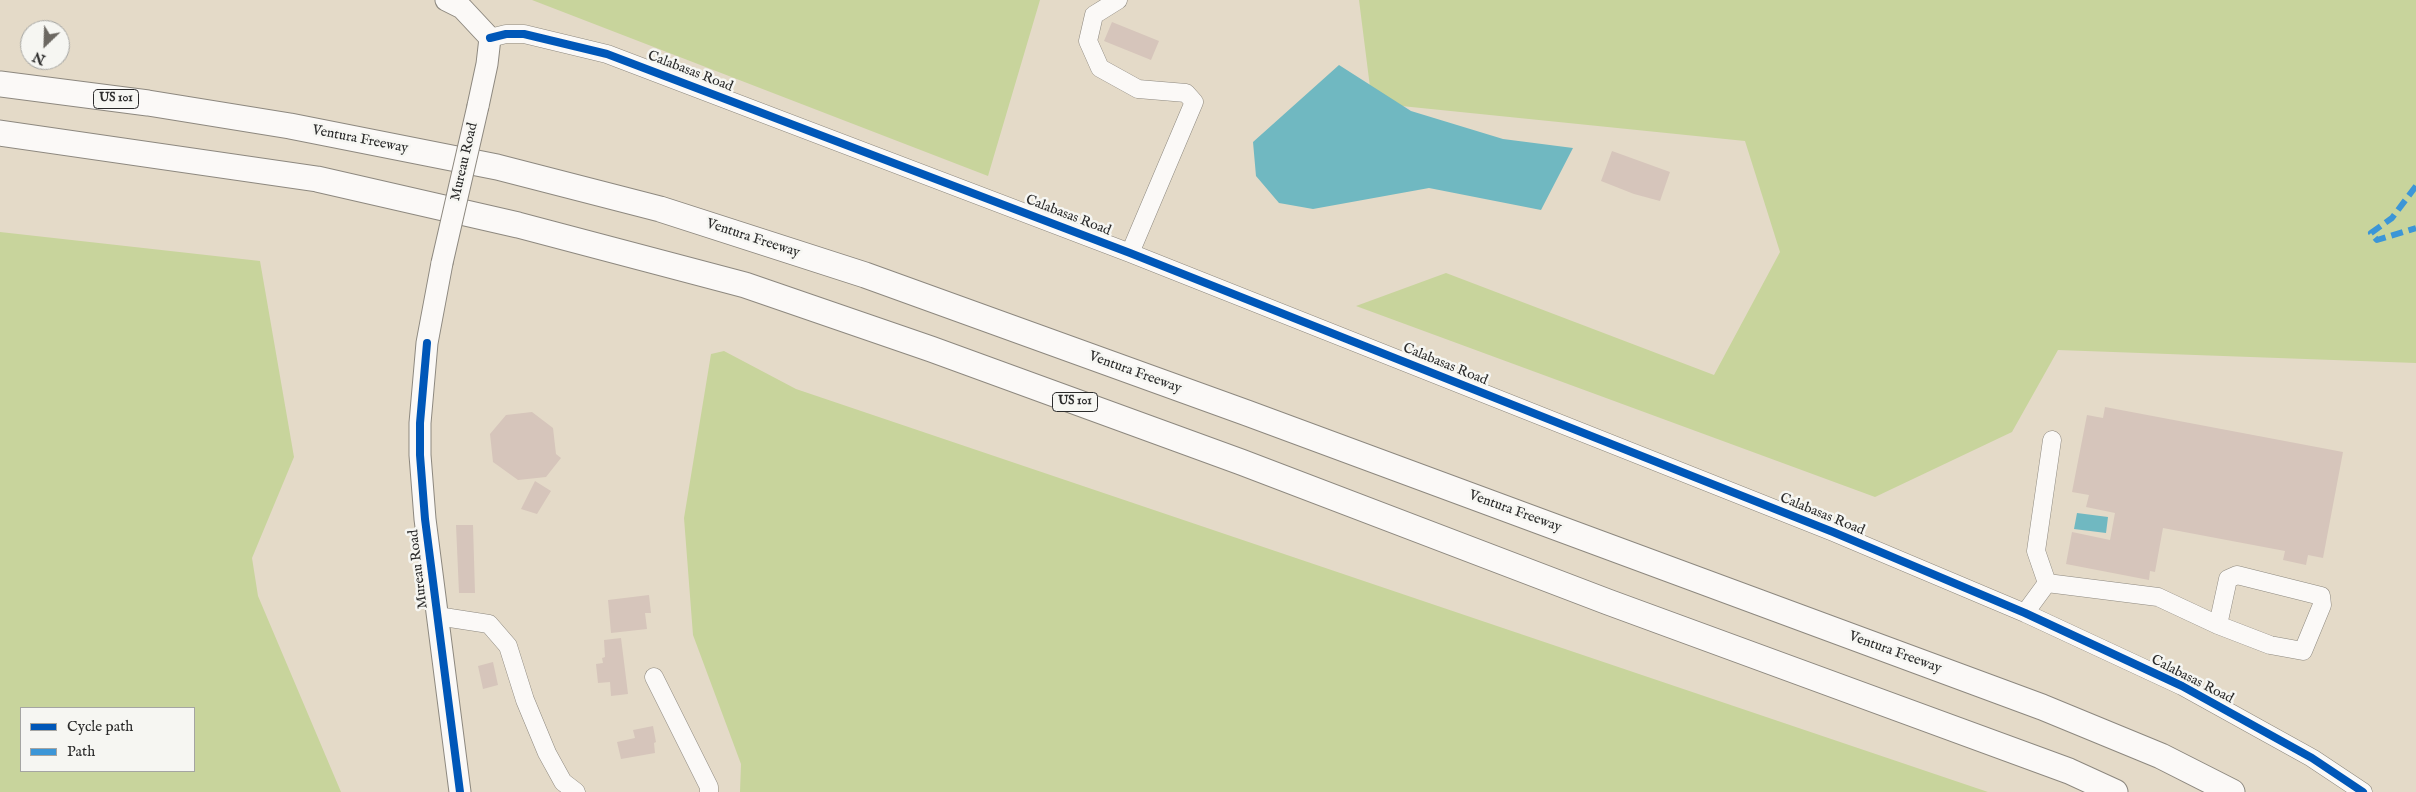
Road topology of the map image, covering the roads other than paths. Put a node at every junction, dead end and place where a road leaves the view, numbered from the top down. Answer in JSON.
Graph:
{"nodes":[{"id":1,"x":446,"y":0,"type":"edge"},
{"id":2,"x":1118,"y":0,"type":"edge"},
{"id":3,"x":490,"y":38,"type":"junction"},
{"id":4,"x":0,"y":84,"type":"edge"},
{"id":5,"x":0,"y":133,"type":"edge"},
{"id":6,"x":1130,"y":253,"type":"junction"},
{"id":7,"x":2052,"y":440,"type":"dead end"},
{"id":8,"x":2048,"y":583,"type":"junction"},
{"id":9,"x":2025,"y":613,"type":"junction"},
{"id":10,"x":437,"y":616,"type":"junction"},
{"id":11,"x":2218,"y":625,"type":"junction"},
{"id":12,"x":654,"y":677,"type":"dead end"},
{"id":13,"x":460,"y":792,"type":"edge"},
{"id":14,"x":576,"y":792,"type":"edge"},
{"id":15,"x":709,"y":792,"type":"edge"},
{"id":16,"x":2115,"y":792,"type":"edge"},
{"id":17,"x":2232,"y":792,"type":"edge"},
{"id":18,"x":2363,"y":792,"type":"edge"}],
"edges":[{"from":1,"to":3,"type":"main road"},
{"from":2,"to":6,"type":"street"},
{"from":3,"to":6,"type":"street","name":"Calabasas Road"},
{"from":3,"to":10,"type":"main road","name":"Mureau Road","bridge":true},
{"from":4,"to":17,"type":"highway","name":"Ventura Freeway","number":"US 101"},
{"from":5,"to":16,"type":"highway","number":"US 101"},
{"from":6,"to":9,"type":"street","name":"Calabasas Road"},
{"from":7,"to":8,"type":"street"},
{"from":8,"to":9,"type":"street"},
{"from":8,"to":11,"type":"street"},
{"from":9,"to":18,"type":"street","name":"Calabasas Road"},
{"from":10,"to":13,"type":"main road","name":"Mureau Road"},
{"from":10,"to":14,"type":"street"},
{"from":11,"to":11,"type":"street"},
{"from":12,"to":15,"type":"street"}]}
